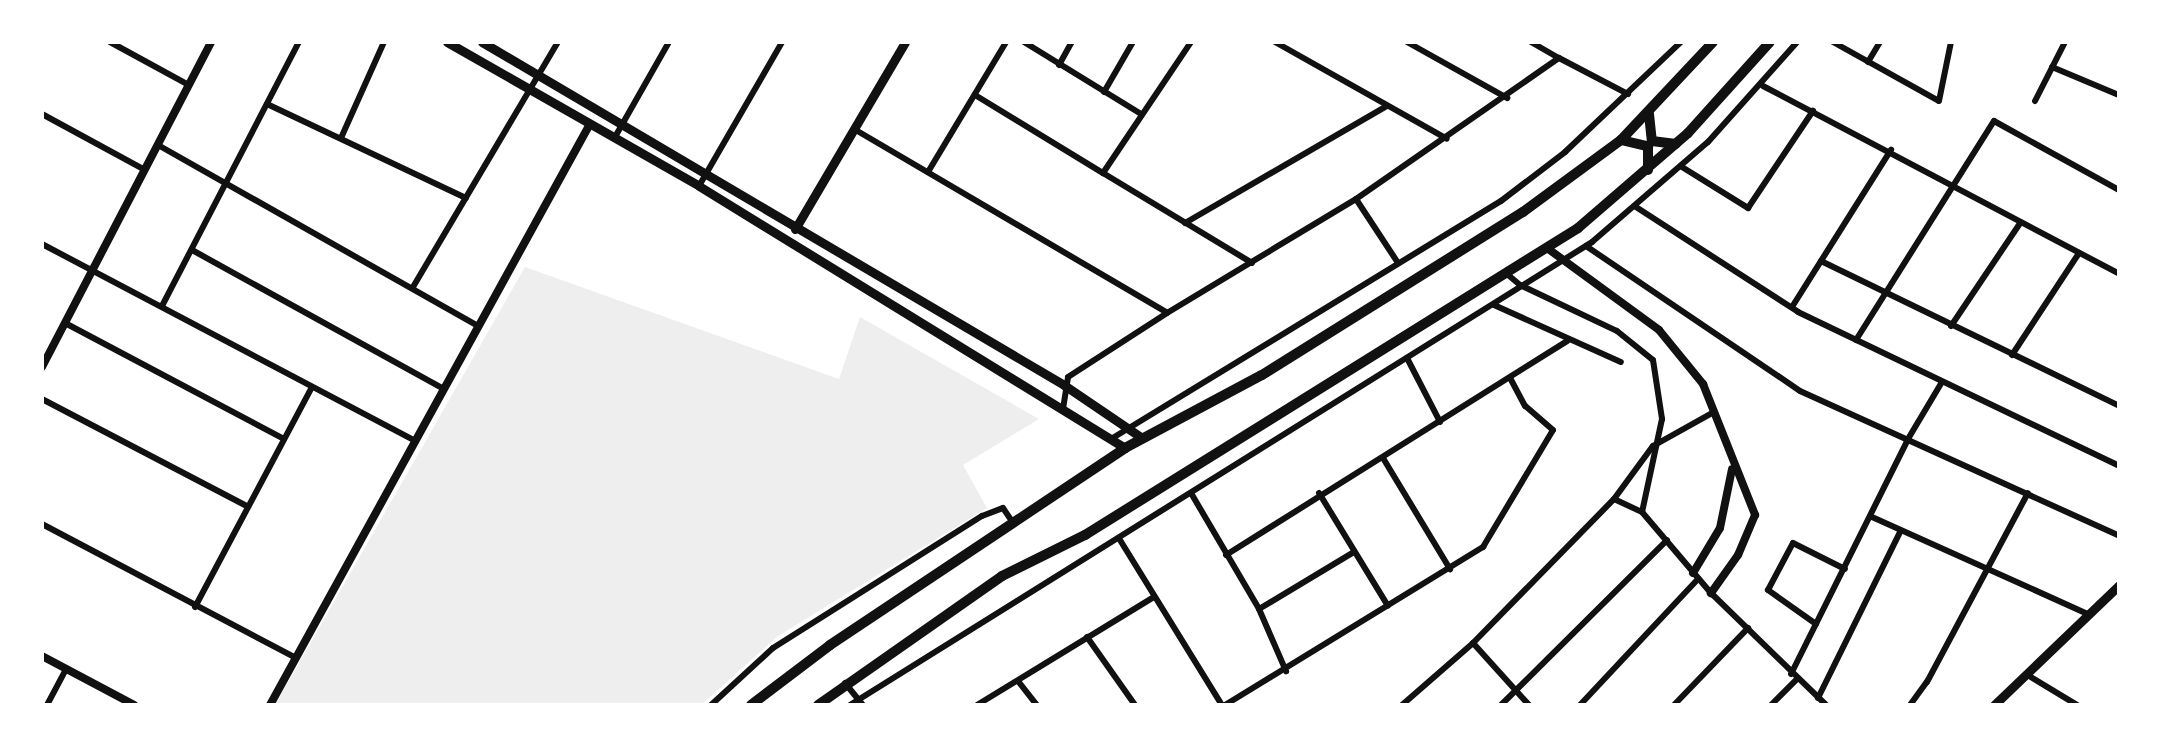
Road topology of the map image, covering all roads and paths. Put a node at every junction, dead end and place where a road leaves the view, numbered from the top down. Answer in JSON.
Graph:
{"nodes":[{"id":1,"x":110,"y":42,"type":"edge"},
{"id":2,"x":211,"y":42,"type":"edge"},
{"id":3,"x":299,"y":42,"type":"edge"},
{"id":4,"x":384,"y":42,"type":"edge"},
{"id":5,"x":447,"y":42,"type":"edge"},
{"id":6,"x":482,"y":42,"type":"edge"},
{"id":7,"x":558,"y":42,"type":"edge"},
{"id":8,"x":669,"y":42,"type":"edge"},
{"id":9,"x":782,"y":42,"type":"edge"},
{"id":10,"x":905,"y":42,"type":"edge"},
{"id":11,"x":1006,"y":42,"type":"edge"},
{"id":12,"x":1024,"y":42,"type":"edge"},
{"id":13,"x":1072,"y":42,"type":"edge"},
{"id":14,"x":1133,"y":42,"type":"edge"},
{"id":15,"x":1191,"y":42,"type":"edge"},
{"id":16,"x":1275,"y":42,"type":"edge"},
{"id":17,"x":1407,"y":42,"type":"edge"},
{"id":18,"x":1531,"y":42,"type":"edge"},
{"id":19,"x":1681,"y":42,"type":"edge"},
{"id":20,"x":1713,"y":42,"type":"edge"},
{"id":21,"x":1770,"y":42,"type":"edge"},
{"id":22,"x":1797,"y":42,"type":"edge"},
{"id":23,"x":1833,"y":42,"type":"edge"},
{"id":24,"x":1880,"y":42,"type":"edge"},
{"id":25,"x":1951,"y":42,"type":"edge"},
{"id":26,"x":2065,"y":42,"type":"edge"},
{"id":27,"x":1559,"y":58,"type":"junction"},
{"id":28,"x":1868,"y":62,"type":"junction"},
{"id":29,"x":1059,"y":65,"type":"junction"},
{"id":30,"x":2052,"y":67,"type":"junction"},
{"id":31,"x":539,"y":74,"type":"junction"},
{"id":32,"x":189,"y":85,"type":"junction"},
{"id":33,"x":1763,"y":86,"type":"junction"},
{"id":34,"x":529,"y":89,"type":"junction"},
{"id":35,"x":1104,"y":92,"type":"junction"},
{"id":36,"x":1628,"y":94,"type":"junction"},
{"id":37,"x":975,"y":95,"type":"junction"},
{"id":38,"x":2119,"y":95,"type":"edge"},
{"id":39,"x":1507,"y":98,"type":"junction"},
{"id":40,"x":2035,"y":101,"type":"dead end"},
{"id":41,"x":267,"y":104,"type":"junction"},
{"id":42,"x":1387,"y":106,"type":"junction"},
{"id":43,"x":1813,"y":111,"type":"junction"},
{"id":44,"x":42,"y":114,"type":"edge"},
{"id":45,"x":1141,"y":114,"type":"junction"},
{"id":46,"x":1649,"y":114,"type":"junction"},
{"id":47,"x":590,"y":124,"type":"junction"},
{"id":48,"x":623,"y":125,"type":"junction"},
{"id":49,"x":854,"y":129,"type":"junction"},
{"id":50,"x":615,"y":137,"type":"junction"},
{"id":51,"x":341,"y":138,"type":"junction"},
{"id":52,"x":1447,"y":139,"type":"junction"},
{"id":53,"x":1621,"y":140,"type":"junction"},
{"id":54,"x":1676,"y":144,"type":"junction"},
{"id":55,"x":158,"y":145,"type":"junction"},
{"id":56,"x":1891,"y":150,"type":"junction"},
{"id":57,"x":1682,"y":167,"type":"junction"},
{"id":58,"x":145,"y":170,"type":"junction"},
{"id":59,"x":1648,"y":170,"type":"junction"},
{"id":60,"x":706,"y":172,"type":"junction"},
{"id":61,"x":928,"y":172,"type":"junction"},
{"id":62,"x":1103,"y":173,"type":"junction"},
{"id":63,"x":226,"y":183,"type":"junction"},
{"id":64,"x":1953,"y":185,"type":"junction"},
{"id":65,"x":699,"y":186,"type":"junction"},
{"id":66,"x":2119,"y":190,"type":"edge"},
{"id":67,"x":466,"y":198,"type":"junction"},
{"id":68,"x":1356,"y":199,"type":"junction"},
{"id":69,"x":1636,"y":207,"type":"junction"},
{"id":70,"x":2021,"y":222,"type":"junction"},
{"id":71,"x":1185,"y":223,"type":"junction"},
{"id":72,"x":796,"y":226,"type":"junction"},
{"id":73,"x":788,"y":240,"type":"junction"},
{"id":74,"x":42,"y":244,"type":"edge"},
{"id":75,"x":1586,"y":246,"type":"junction"},
{"id":76,"x":1547,"y":248,"type":"junction"},
{"id":77,"x":192,"y":250,"type":"junction"},
{"id":78,"x":2079,"y":253,"type":"junction"},
{"id":79,"x":1563,"y":261,"type":"junction"},
{"id":80,"x":1821,"y":261,"type":"junction"},
{"id":81,"x":1252,"y":263,"type":"junction"},
{"id":82,"x":1398,"y":263,"type":"junction"},
{"id":83,"x":92,"y":272,"type":"junction"},
{"id":84,"x":1507,"y":274,"type":"junction"},
{"id":85,"x":2119,"y":274,"type":"edge"},
{"id":86,"x":1520,"y":285,"type":"junction"},
{"id":87,"x":413,"y":287,"type":"junction"},
{"id":88,"x":1883,"y":294,"type":"junction"},
{"id":89,"x":1494,"y":305,"type":"junction"},
{"id":90,"x":162,"y":306,"type":"junction"},
{"id":91,"x":1792,"y":307,"type":"junction"},
{"id":92,"x":1167,"y":313,"type":"junction"},
{"id":93,"x":65,"y":323,"type":"junction"},
{"id":94,"x":478,"y":326,"type":"junction"},
{"id":95,"x":1951,"y":326,"type":"junction"},
{"id":96,"x":1856,"y":340,"type":"junction"},
{"id":97,"x":1567,"y":341,"type":"junction"},
{"id":98,"x":2012,"y":355,"type":"junction"},
{"id":99,"x":1407,"y":358,"type":"junction"},
{"id":100,"x":1621,"y":362,"type":"dead end"},
{"id":101,"x":42,"y":367,"type":"edge"},
{"id":102,"x":1510,"y":378,"type":"junction"},
{"id":103,"x":1942,"y":382,"type":"junction"},
{"id":104,"x":1064,"y":385,"type":"junction"},
{"id":105,"x":312,"y":387,"type":"junction"},
{"id":106,"x":444,"y":389,"type":"junction"},
{"id":107,"x":42,"y":399,"type":"edge"},
{"id":108,"x":2119,"y":406,"type":"edge"},
{"id":109,"x":1063,"y":409,"type":"junction"},
{"id":110,"x":1712,"y":413,"type":"junction"},
{"id":111,"x":1440,"y":422,"type":"junction"},
{"id":112,"x":1130,"y":428,"type":"junction"},
{"id":113,"x":282,"y":438,"type":"junction"},
{"id":114,"x":1142,"y":438,"type":"junction"},
{"id":115,"x":1111,"y":439,"type":"junction"},
{"id":116,"x":1908,"y":439,"type":"junction"},
{"id":117,"x":415,"y":441,"type":"junction"},
{"id":118,"x":1653,"y":446,"type":"junction"},
{"id":119,"x":1125,"y":448,"type":"junction"},
{"id":120,"x":1383,"y":458,"type":"junction"},
{"id":121,"x":2119,"y":466,"type":"edge"},
{"id":122,"x":1733,"y":468,"type":"junction"},
{"id":123,"x":1172,"y":482,"type":"junction"},
{"id":124,"x":1191,"y":493,"type":"junction"},
{"id":125,"x":1319,"y":493,"type":"junction"},
{"id":126,"x":2028,"y":493,"type":"junction"},
{"id":127,"x":1183,"y":499,"type":"junction"},
{"id":128,"x":1614,"y":499,"type":"junction"},
{"id":129,"x":247,"y":506,"type":"junction"},
{"id":130,"x":1642,"y":512,"type":"junction"},
{"id":131,"x":1872,"y":517,"type":"junction"},
{"id":132,"x":1013,"y":523,"type":"junction"},
{"id":133,"x":42,"y":524,"type":"edge"},
{"id":134,"x":1901,"y":530,"type":"junction"},
{"id":135,"x":2119,"y":536,"type":"edge"},
{"id":136,"x":1120,"y":540,"type":"junction"},
{"id":137,"x":1667,"y":540,"type":"junction"},
{"id":138,"x":1354,"y":552,"type":"junction"},
{"id":139,"x":1226,"y":555,"type":"junction"},
{"id":140,"x":1450,"y":569,"type":"junction"},
{"id":141,"x":1845,"y":569,"type":"junction"},
{"id":142,"x":1988,"y":570,"type":"junction"},
{"id":143,"x":1696,"y":576,"type":"junction"},
{"id":144,"x":2119,"y":585,"type":"edge"},
{"id":145,"x":1711,"y":593,"type":"junction"},
{"id":146,"x":1154,"y":597,"type":"junction"},
{"id":147,"x":1388,"y":606,"type":"junction"},
{"id":148,"x":195,"y":607,"type":"junction"},
{"id":149,"x":1259,"y":609,"type":"junction"},
{"id":150,"x":2088,"y":614,"type":"junction"},
{"id":151,"x":1816,"y":624,"type":"junction"},
{"id":152,"x":1748,"y":628,"type":"junction"},
{"id":153,"x":1087,"y":637,"type":"junction"},
{"id":154,"x":1473,"y":643,"type":"junction"},
{"id":155,"x":42,"y":656,"type":"edge"},
{"id":156,"x":296,"y":658,"type":"junction"},
{"id":157,"x":66,"y":670,"type":"junction"},
{"id":158,"x":1286,"y":671,"type":"junction"},
{"id":159,"x":2026,"y":674,"type":"junction"},
{"id":160,"x":1794,"y":676,"type":"junction"},
{"id":161,"x":1018,"y":681,"type":"junction"},
{"id":162,"x":845,"y":683,"type":"junction"},
{"id":163,"x":1516,"y":690,"type":"junction"},
{"id":164,"x":1818,"y":698,"type":"junction"},
{"id":165,"x":860,"y":702,"type":"edge"},
{"id":166,"x":47,"y":705,"type":"edge"},
{"id":167,"x":134,"y":705,"type":"edge"},
{"id":168,"x":270,"y":705,"type":"edge"},
{"id":169,"x":711,"y":705,"type":"edge"},
{"id":170,"x":751,"y":705,"type":"edge"},
{"id":171,"x":818,"y":705,"type":"edge"},
{"id":172,"x":850,"y":705,"type":"edge"},
{"id":173,"x":977,"y":705,"type":"edge"},
{"id":174,"x":1037,"y":705,"type":"edge"},
{"id":175,"x":1135,"y":705,"type":"edge"},
{"id":176,"x":1223,"y":705,"type":"edge"},
{"id":177,"x":1402,"y":705,"type":"edge"},
{"id":178,"x":1501,"y":705,"type":"edge"},
{"id":179,"x":1529,"y":705,"type":"edge"},
{"id":180,"x":1580,"y":705,"type":"edge"},
{"id":181,"x":1674,"y":705,"type":"edge"},
{"id":182,"x":1771,"y":705,"type":"edge"},
{"id":183,"x":1826,"y":705,"type":"edge"},
{"id":184,"x":1910,"y":705,"type":"edge"},
{"id":185,"x":1994,"y":705,"type":"edge"},
{"id":186,"x":2077,"y":705,"type":"edge"}],
"edges":[{"from":1,"to":32,"type":"street"},
{"from":2,"to":32,"type":"street"},
{"from":3,"to":41,"type":"street"},
{"from":4,"to":51,"type":"street"},
{"from":5,"to":34,"type":"main road"},
{"from":6,"to":31,"type":"main road"},
{"from":7,"to":31,"type":"street"},
{"from":8,"to":48,"type":"street"},
{"from":9,"to":60,"type":"street"},
{"from":10,"to":49,"type":"main road"},
{"from":11,"to":37,"type":"street"},
{"from":12,"to":29,"type":"street"},
{"from":13,"to":29,"type":"street"},
{"from":14,"to":35,"type":"street"},
{"from":15,"to":45,"type":"street"},
{"from":16,"to":42,"type":"street"},
{"from":17,"to":39,"type":"street"},
{"from":18,"to":27,"type":"street"},
{"from":19,"to":36,"type":"street"},
{"from":20,"to":46,"type":"main road"},
{"from":21,"to":54,"type":"main road"},
{"from":22,"to":33,"type":"street"},
{"from":23,"to":28,"type":"street"},
{"from":24,"to":28,"type":"street"},
{"from":25,"to":28,"type":"street"},
{"from":26,"to":30,"type":"street"},
{"from":27,"to":36,"type":"street"},
{"from":27,"to":39,"type":"street"},
{"from":29,"to":35,"type":"street"},
{"from":30,"to":38,"type":"street"},
{"from":30,"to":40,"type":"street"},
{"from":31,"to":34,"type":"street"},
{"from":31,"to":48,"type":"main road"},
{"from":32,"to":55,"type":"street"},
{"from":33,"to":43,"type":"street"},
{"from":33,"to":57,"type":"street"},
{"from":34,"to":47,"type":"main road"},
{"from":34,"to":67,"type":"street"},
{"from":35,"to":45,"type":"street"},
{"from":36,"to":82,"type":"street"},
{"from":37,"to":61,"type":"street"},
{"from":37,"to":62,"type":"street"},
{"from":39,"to":52,"type":"street"},
{"from":41,"to":51,"type":"street"},
{"from":41,"to":63,"type":"street"},
{"from":42,"to":52,"type":"street"},
{"from":42,"to":71,"type":"street"},
{"from":43,"to":56,"type":"street"},
{"from":43,"to":57,"type":"street"},
{"from":44,"to":58,"type":"street"},
{"from":45,"to":62,"type":"street"},
{"from":46,"to":53,"type":"main road"},
{"from":46,"to":54,"type":"main road"},
{"from":47,"to":50,"type":"main road"},
{"from":47,"to":94,"type":"street"},
{"from":48,"to":50,"type":"street"},
{"from":48,"to":60,"type":"main road"},
{"from":49,"to":61,"type":"street"},
{"from":49,"to":72,"type":"main road"},
{"from":50,"to":65,"type":"main road"},
{"from":51,"to":67,"type":"street"},
{"from":52,"to":68,"type":"street"},
{"from":53,"to":59,"type":"main road"},
{"from":53,"to":114,"type":"main road"},
{"from":54,"to":59,"type":"main road"},
{"from":55,"to":58,"type":"street"},
{"from":55,"to":63,"type":"street"},
{"from":56,"to":64,"type":"street"},
{"from":56,"to":80,"type":"street"},
{"from":57,"to":69,"type":"street"},
{"from":58,"to":83,"type":"street"},
{"from":59,"to":76,"type":"main road"},
{"from":60,"to":65,"type":"street"},
{"from":60,"to":72,"type":"main road"},
{"from":61,"to":92,"type":"street"},
{"from":62,"to":71,"type":"street"},
{"from":63,"to":77,"type":"street"},
{"from":63,"to":87,"type":"street"},
{"from":64,"to":66,"type":"street"},
{"from":64,"to":70,"type":"street"},
{"from":64,"to":88,"type":"street"},
{"from":65,"to":73,"type":"main road"},
{"from":67,"to":87,"type":"street"},
{"from":68,"to":81,"type":"street"},
{"from":68,"to":82,"type":"street"},
{"from":69,"to":75,"type":"street"},
{"from":69,"to":91,"type":"street"},
{"from":70,"to":78,"type":"street"},
{"from":70,"to":95,"type":"street"},
{"from":71,"to":81,"type":"street"},
{"from":72,"to":73,"type":"main road"},
{"from":72,"to":104,"type":"main road"},
{"from":73,"to":109,"type":"main road"},
{"from":74,"to":83,"type":"street"},
{"from":75,"to":79,"type":"street"},
{"from":75,"to":116,"type":"street"},
{"from":76,"to":79,"type":"street"},
{"from":76,"to":84,"type":"main road"},
{"from":77,"to":90,"type":"street"},
{"from":77,"to":106,"type":"street"},
{"from":78,"to":85,"type":"street"},
{"from":78,"to":98,"type":"street"},
{"from":79,"to":86,"type":"street"},
{"from":79,"to":110,"type":"street"},
{"from":80,"to":88,"type":"street"},
{"from":80,"to":91,"type":"street"},
{"from":81,"to":92,"type":"street"},
{"from":82,"to":112,"type":"street"},
{"from":83,"to":90,"type":"street"},
{"from":83,"to":93,"type":"street"},
{"from":84,"to":86,"type":"street"},
{"from":84,"to":123,"type":"main road"},
{"from":86,"to":89,"type":"street"},
{"from":86,"to":118,"type":"street"},
{"from":87,"to":94,"type":"street"},
{"from":88,"to":95,"type":"street"},
{"from":88,"to":96,"type":"street"},
{"from":89,"to":97,"type":"street"},
{"from":89,"to":99,"type":"street"},
{"from":90,"to":105,"type":"street"},
{"from":91,"to":96,"type":"street"},
{"from":92,"to":104,"type":"street"},
{"from":93,"to":101,"type":"street"},
{"from":93,"to":113,"type":"street"},
{"from":94,"to":106,"type":"street"},
{"from":95,"to":98,"type":"street"},
{"from":96,"to":103,"type":"street"},
{"from":97,"to":100,"type":"street"},
{"from":97,"to":102,"type":"street"},
{"from":98,"to":108,"type":"street"},
{"from":99,"to":111,"type":"street"},
{"from":99,"to":124,"type":"street"},
{"from":102,"to":111,"type":"street"},
{"from":102,"to":140,"type":"street"},
{"from":103,"to":116,"type":"street"},
{"from":103,"to":121,"type":"street"},
{"from":104,"to":109,"type":"street"},
{"from":104,"to":112,"type":"main road"},
{"from":105,"to":113,"type":"street"},
{"from":105,"to":117,"type":"street"},
{"from":106,"to":117,"type":"street"},
{"from":107,"to":129,"type":"street"},
{"from":109,"to":115,"type":"main road"},
{"from":110,"to":118,"type":"street"},
{"from":110,"to":122,"type":"street"},
{"from":111,"to":120,"type":"street"},
{"from":112,"to":114,"type":"main road"},
{"from":112,"to":115,"type":"street"},
{"from":113,"to":129,"type":"street"},
{"from":114,"to":119,"type":"main road"},
{"from":115,"to":119,"type":"main road"},
{"from":116,"to":126,"type":"street"},
{"from":116,"to":131,"type":"street"},
{"from":117,"to":156,"type":"street"},
{"from":118,"to":128,"type":"street"},
{"from":118,"to":130,"type":"street"},
{"from":119,"to":132,"type":"main road"},
{"from":120,"to":125,"type":"street"},
{"from":120,"to":140,"type":"street"},
{"from":122,"to":143,"type":"street"},
{"from":122,"to":145,"type":"street"},
{"from":123,"to":127,"type":"street"},
{"from":123,"to":162,"type":"main road"},
{"from":124,"to":127,"type":"street"},
{"from":124,"to":139,"type":"street"},
{"from":125,"to":138,"type":"street"},
{"from":125,"to":139,"type":"street"},
{"from":126,"to":135,"type":"street"},
{"from":126,"to":142,"type":"street"},
{"from":127,"to":136,"type":"street"},
{"from":128,"to":130,"type":"street"},
{"from":128,"to":154,"type":"street"},
{"from":129,"to":148,"type":"street"},
{"from":130,"to":137,"type":"street"},
{"from":131,"to":134,"type":"street"},
{"from":131,"to":141,"type":"street"},
{"from":132,"to":169,"type":"street"},
{"from":132,"to":170,"type":"main road"},
{"from":133,"to":148,"type":"street"},
{"from":134,"to":142,"type":"street"},
{"from":134,"to":164,"type":"street"},
{"from":136,"to":146,"type":"street"},
{"from":136,"to":165,"type":"street"},
{"from":137,"to":143,"type":"street"},
{"from":137,"to":163,"type":"street"},
{"from":138,"to":147,"type":"street"},
{"from":138,"to":149,"type":"street"},
{"from":139,"to":149,"type":"street"},
{"from":140,"to":147,"type":"street"},
{"from":141,"to":151,"type":"street"},
{"from":141,"to":151,"type":"street"},
{"from":142,"to":150,"type":"street"},
{"from":142,"to":184,"type":"street"},
{"from":143,"to":145,"type":"street"},
{"from":143,"to":180,"type":"street"},
{"from":144,"to":150,"type":"main road"},
{"from":145,"to":152,"type":"street"},
{"from":146,"to":153,"type":"street"},
{"from":146,"to":176,"type":"street"},
{"from":147,"to":158,"type":"street"},
{"from":148,"to":156,"type":"street"},
{"from":149,"to":158,"type":"street"},
{"from":150,"to":159,"type":"main road"},
{"from":151,"to":160,"type":"street"},
{"from":152,"to":160,"type":"street"},
{"from":152,"to":181,"type":"street"},
{"from":153,"to":161,"type":"street"},
{"from":153,"to":175,"type":"street"},
{"from":154,"to":163,"type":"street"},
{"from":154,"to":177,"type":"street"},
{"from":155,"to":157,"type":"street"},
{"from":156,"to":168,"type":"street"},
{"from":157,"to":166,"type":"street"},
{"from":157,"to":167,"type":"street"},
{"from":158,"to":176,"type":"street"},
{"from":159,"to":185,"type":"main road"},
{"from":159,"to":186,"type":"street"},
{"from":160,"to":164,"type":"street"},
{"from":160,"to":182,"type":"street"},
{"from":161,"to":173,"type":"street"},
{"from":161,"to":174,"type":"street"},
{"from":162,"to":165,"type":"street"},
{"from":162,"to":171,"type":"main road"},
{"from":163,"to":178,"type":"street"},
{"from":163,"to":179,"type":"street"},
{"from":164,"to":183,"type":"street"},
{"from":165,"to":172,"type":"street"}]}
